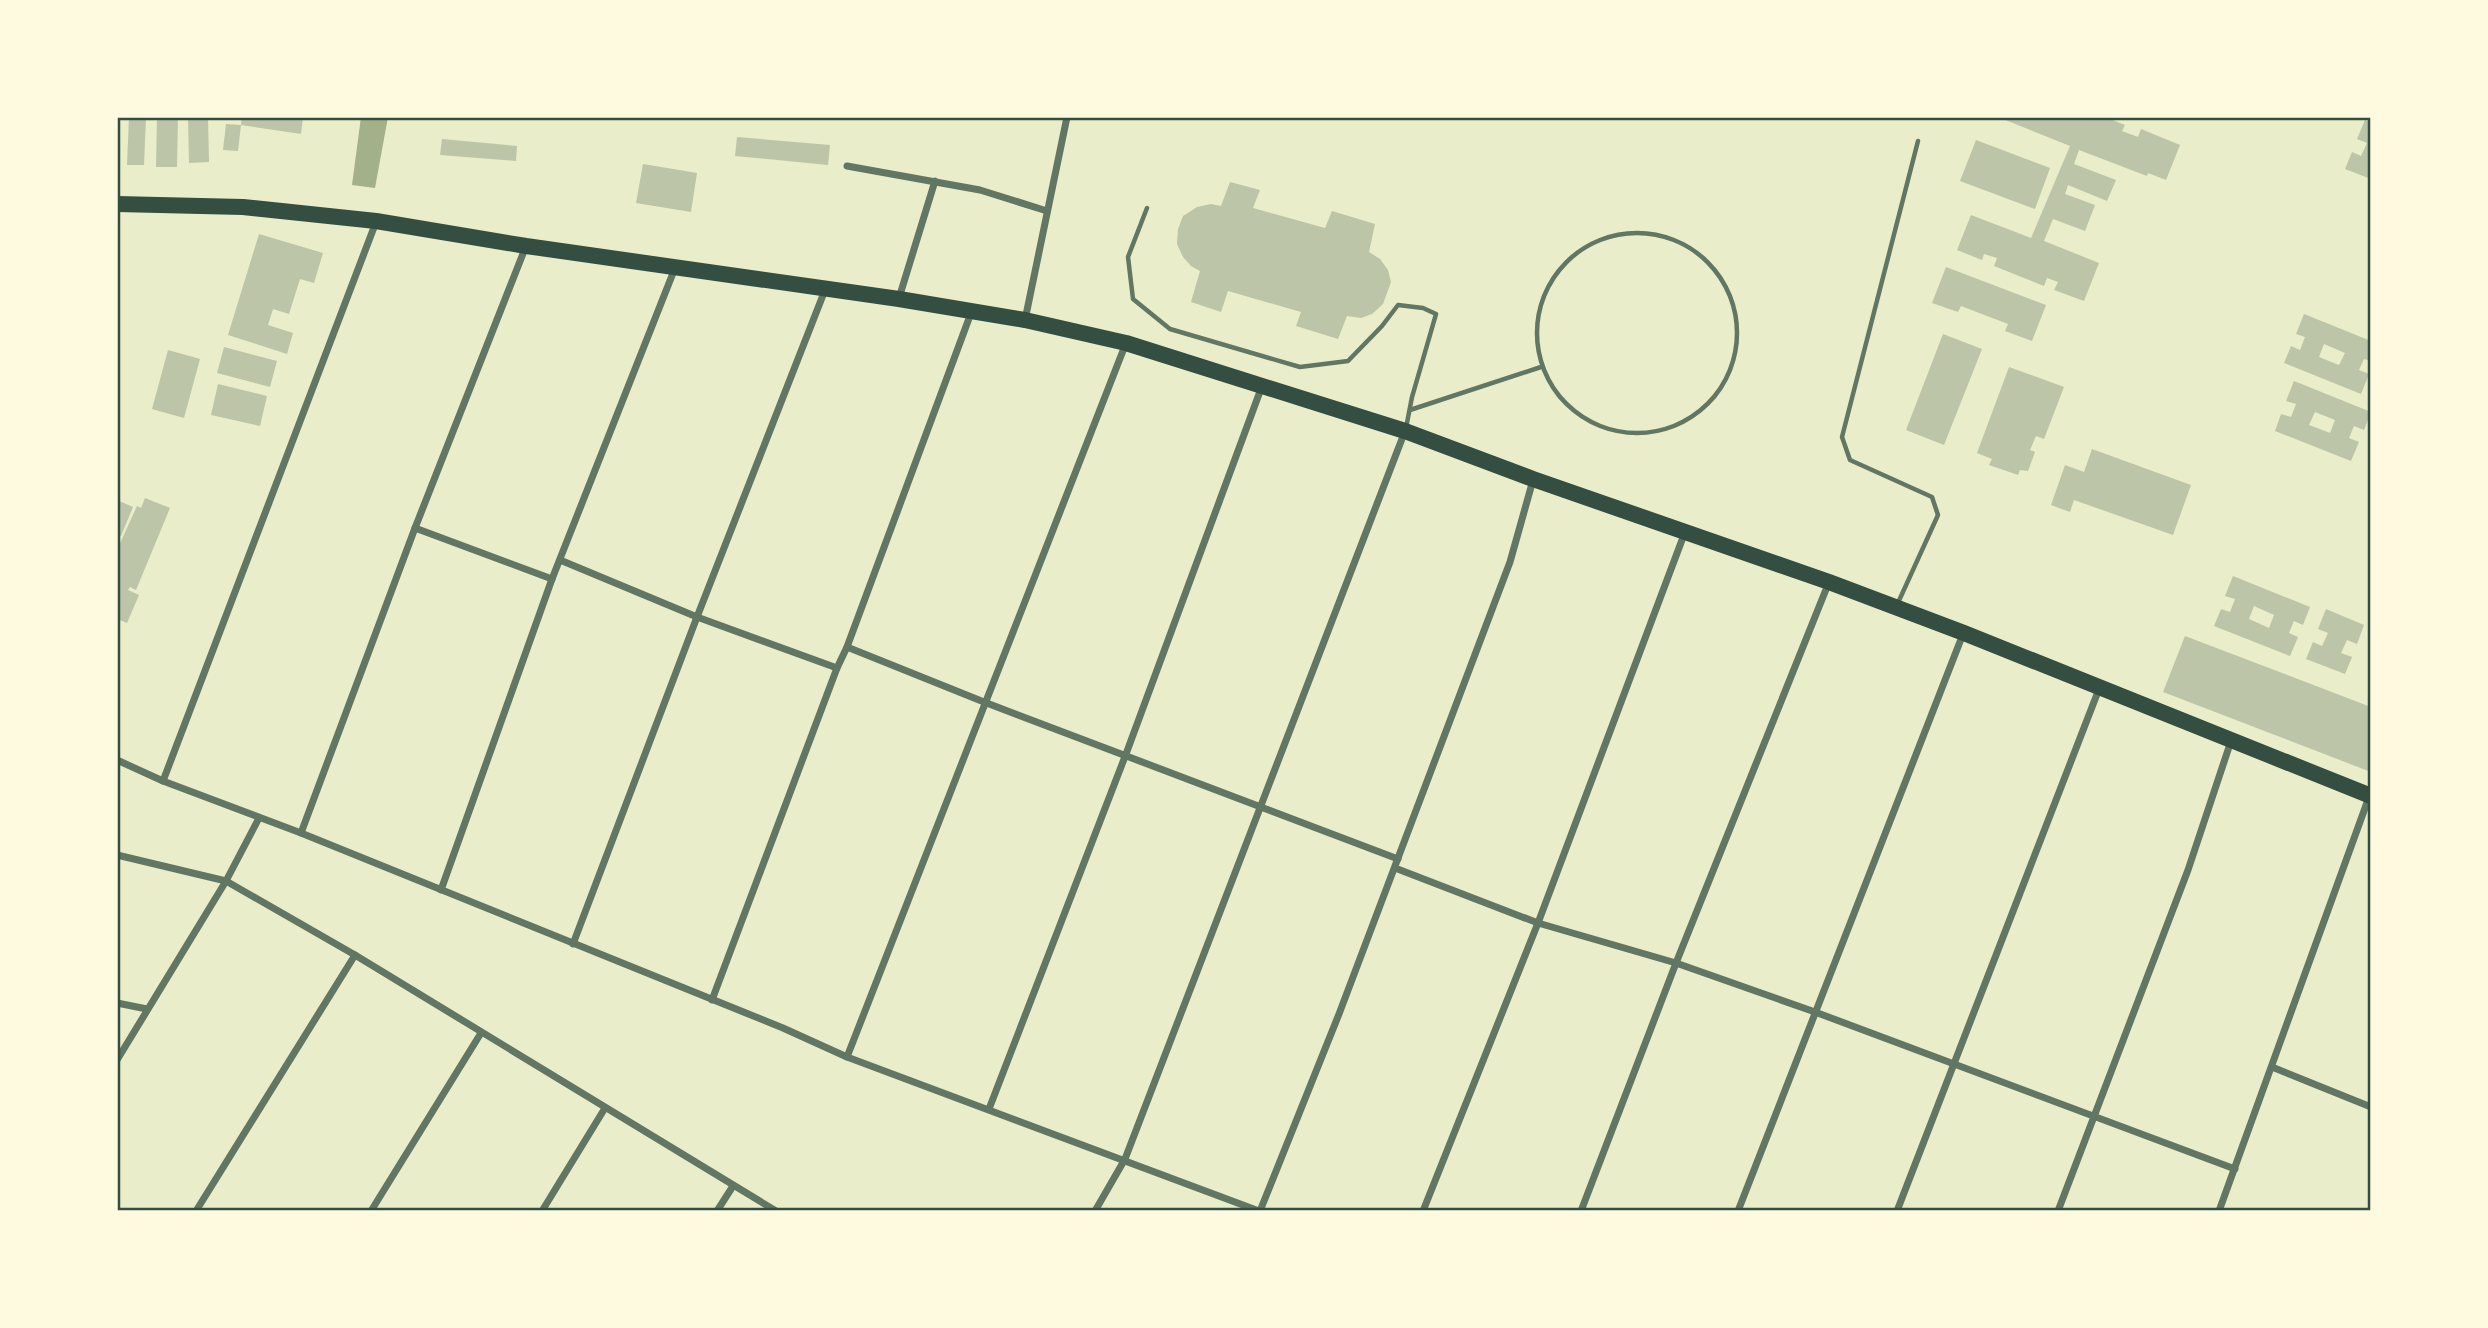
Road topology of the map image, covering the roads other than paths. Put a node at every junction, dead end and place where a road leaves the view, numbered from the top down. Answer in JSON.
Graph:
{"nodes":[{"id":1,"x":1067,"y":117,"type":"edge"},
{"id":2,"x":1918,"y":141,"type":"dead end"},
{"id":3,"x":847,"y":166,"type":"dead end"},
{"id":4,"x":935,"y":181,"type":"junction"},
{"id":5,"x":117,"y":204,"type":"edge"},
{"id":6,"x":1147,"y":208,"type":"dead end"},
{"id":7,"x":1047,"y":211,"type":"junction"},
{"id":8,"x":376,"y":221,"type":"junction"},
{"id":9,"x":526,"y":246,"type":"junction"},
{"id":10,"x":676,"y":267,"type":"junction"},
{"id":11,"x":825,"y":289,"type":"junction"},
{"id":12,"x":899,"y":299,"type":"junction"},
{"id":13,"x":971,"y":312,"type":"junction"},
{"id":14,"x":1025,"y":320,"type":"junction"},
{"id":15,"x":1126,"y":343,"type":"junction"},
{"id":16,"x":1541,"y":367,"type":"junction"},
{"id":17,"x":1262,"y":386,"type":"junction"},
{"id":18,"x":1409,"y":410,"type":"junction"},
{"id":19,"x":1405,"y":431,"type":"junction"},
{"id":20,"x":1533,"y":479,"type":"junction"},
{"id":21,"x":415,"y":528,"type":"junction"},
{"id":22,"x":1685,"y":530,"type":"junction"},
{"id":23,"x":560,"y":560,"type":"junction"},
{"id":24,"x":552,"y":579,"type":"junction"},
{"id":25,"x":1829,"y":582,"type":"junction"},
{"id":26,"x":1896,"y":607,"type":"junction"},
{"id":27,"x":696,"y":617,"type":"junction"},
{"id":28,"x":1964,"y":633,"type":"junction"},
{"id":29,"x":847,"y":647,"type":"junction"},
{"id":30,"x":837,"y":668,"type":"junction"},
{"id":31,"x":2099,"y":688,"type":"junction"},
{"id":32,"x":984,"y":702,"type":"junction"},
{"id":33,"x":2231,"y":741,"type":"junction"},
{"id":34,"x":1126,"y":754,"type":"junction"},
{"id":35,"x":117,"y":760,"type":"edge"},
{"id":36,"x":163,"y":781,"type":"junction"},
{"id":37,"x":2370,"y":796,"type":"edge"},
{"id":38,"x":1261,"y":806,"type":"junction"},
{"id":39,"x":259,"y":818,"type":"junction"},
{"id":40,"x":301,"y":833,"type":"junction"},
{"id":41,"x":117,"y":855,"type":"edge"},
{"id":42,"x":1398,"y":859,"type":"junction"},
{"id":43,"x":1395,"y":867,"type":"junction"},
{"id":44,"x":226,"y":881,"type":"junction"},
{"id":45,"x":441,"y":890,"type":"junction"},
{"id":46,"x":1538,"y":923,"type":"junction"},
{"id":47,"x":573,"y":944,"type":"junction"},
{"id":48,"x":355,"y":955,"type":"junction"},
{"id":49,"x":1676,"y":962,"type":"junction"},
{"id":50,"x":712,"y":1000,"type":"junction"},
{"id":51,"x":117,"y":1003,"type":"edge"},
{"id":52,"x":147,"y":1009,"type":"junction"},
{"id":53,"x":1815,"y":1012,"type":"junction"},
{"id":54,"x":481,"y":1033,"type":"junction"},
{"id":55,"x":847,"y":1056,"type":"junction"},
{"id":56,"x":117,"y":1060,"type":"edge"},
{"id":57,"x":1954,"y":1065,"type":"junction"},
{"id":58,"x":2272,"y":1067,"type":"junction"},
{"id":59,"x":2371,"y":1107,"type":"edge"},
{"id":60,"x":605,"y":1108,"type":"junction"},
{"id":61,"x":989,"y":1109,"type":"junction"},
{"id":62,"x":2094,"y":1115,"type":"junction"},
{"id":63,"x":1125,"y":1160,"type":"junction"},
{"id":64,"x":2235,"y":1169,"type":"junction"},
{"id":65,"x":733,"y":1186,"type":"junction"},
{"id":66,"x":196,"y":1211,"type":"edge"},
{"id":67,"x":371,"y":1211,"type":"edge"},
{"id":68,"x":542,"y":1211,"type":"edge"},
{"id":69,"x":718,"y":1211,"type":"edge"},
{"id":70,"x":776,"y":1211,"type":"edge"},
{"id":71,"x":1095,"y":1211,"type":"edge"},
{"id":72,"x":1259,"y":1211,"type":"edge"},
{"id":73,"x":1423,"y":1211,"type":"edge"},
{"id":74,"x":1581,"y":1211,"type":"edge"},
{"id":75,"x":1738,"y":1211,"type":"edge"},
{"id":76,"x":1897,"y":1211,"type":"edge"},
{"id":77,"x":2058,"y":1211,"type":"edge"},
{"id":78,"x":2219,"y":1211,"type":"edge"}],
"edges":[{"from":1,"to":7,"type":"street"},
{"from":2,"to":26,"type":"lane"},
{"from":3,"to":4,"type":"street"},
{"from":4,"to":7,"type":"street"},
{"from":4,"to":12,"type":"street"},
{"from":5,"to":8,"type":"main road"},
{"from":6,"to":18,"type":"lane"},
{"from":7,"to":14,"type":"street"},
{"from":8,"to":9,"type":"main road"},
{"from":8,"to":36,"type":"street"},
{"from":9,"to":10,"type":"main road"},
{"from":9,"to":21,"type":"street"},
{"from":10,"to":11,"type":"main road"},
{"from":10,"to":23,"type":"street"},
{"from":11,"to":12,"type":"main road"},
{"from":11,"to":27,"type":"street"},
{"from":12,"to":13,"type":"main road"},
{"from":13,"to":14,"type":"main road"},
{"from":13,"to":29,"type":"street"},
{"from":14,"to":15,"type":"main road"},
{"from":15,"to":17,"type":"main road"},
{"from":15,"to":32,"type":"street"},
{"from":16,"to":16,"type":"lane"},
{"from":16,"to":18,"type":"lane"},
{"from":17,"to":19,"type":"main road"},
{"from":17,"to":34,"type":"street"},
{"from":18,"to":19,"type":"lane"},
{"from":19,"to":20,"type":"main road"},
{"from":19,"to":38,"type":"street"},
{"from":20,"to":22,"type":"main road"},
{"from":20,"to":42,"type":"street"},
{"from":21,"to":24,"type":"street"},
{"from":21,"to":40,"type":"street"},
{"from":22,"to":25,"type":"main road"},
{"from":22,"to":46,"type":"street"},
{"from":23,"to":24,"type":"street"},
{"from":23,"to":27,"type":"street"},
{"from":24,"to":45,"type":"street"},
{"from":25,"to":26,"type":"main road"},
{"from":25,"to":49,"type":"street"},
{"from":26,"to":28,"type":"main road"},
{"from":27,"to":30,"type":"street"},
{"from":27,"to":47,"type":"street"},
{"from":28,"to":31,"type":"main road"},
{"from":28,"to":53,"type":"street"},
{"from":29,"to":30,"type":"street"},
{"from":29,"to":32,"type":"street"},
{"from":30,"to":50,"type":"street"},
{"from":31,"to":33,"type":"main road"},
{"from":31,"to":57,"type":"street"},
{"from":32,"to":34,"type":"street"},
{"from":32,"to":55,"type":"street"},
{"from":33,"to":37,"type":"main road"},
{"from":33,"to":62,"type":"street"},
{"from":34,"to":38,"type":"street"},
{"from":34,"to":61,"type":"street"},
{"from":35,"to":36,"type":"street"},
{"from":36,"to":39,"type":"street"},
{"from":37,"to":58,"type":"street"},
{"from":38,"to":42,"type":"street"},
{"from":38,"to":63,"type":"street"},
{"from":39,"to":40,"type":"street"},
{"from":39,"to":44,"type":"street"},
{"from":40,"to":45,"type":"street"},
{"from":41,"to":44,"type":"street"},
{"from":42,"to":43,"type":"street"},
{"from":43,"to":46,"type":"street"},
{"from":43,"to":72,"type":"street"},
{"from":44,"to":48,"type":"street"},
{"from":44,"to":52,"type":"street"},
{"from":45,"to":47,"type":"street"},
{"from":46,"to":49,"type":"street"},
{"from":46,"to":73,"type":"street"},
{"from":47,"to":50,"type":"street"},
{"from":48,"to":54,"type":"street"},
{"from":48,"to":66,"type":"street"},
{"from":49,"to":53,"type":"street"},
{"from":49,"to":74,"type":"street"},
{"from":50,"to":55,"type":"street"},
{"from":51,"to":52,"type":"street"},
{"from":52,"to":56,"type":"street"},
{"from":53,"to":57,"type":"street"},
{"from":53,"to":75,"type":"street"},
{"from":54,"to":60,"type":"street"},
{"from":54,"to":67,"type":"street"},
{"from":55,"to":61,"type":"street"},
{"from":57,"to":62,"type":"street"},
{"from":57,"to":76,"type":"street"},
{"from":58,"to":59,"type":"street"},
{"from":58,"to":64,"type":"street"},
{"from":60,"to":65,"type":"street"},
{"from":60,"to":68,"type":"street"},
{"from":61,"to":63,"type":"street"},
{"from":62,"to":64,"type":"street"},
{"from":62,"to":77,"type":"street"},
{"from":63,"to":71,"type":"street"},
{"from":63,"to":72,"type":"street"},
{"from":64,"to":78,"type":"street"},
{"from":65,"to":69,"type":"street"},
{"from":65,"to":70,"type":"street"}]}
